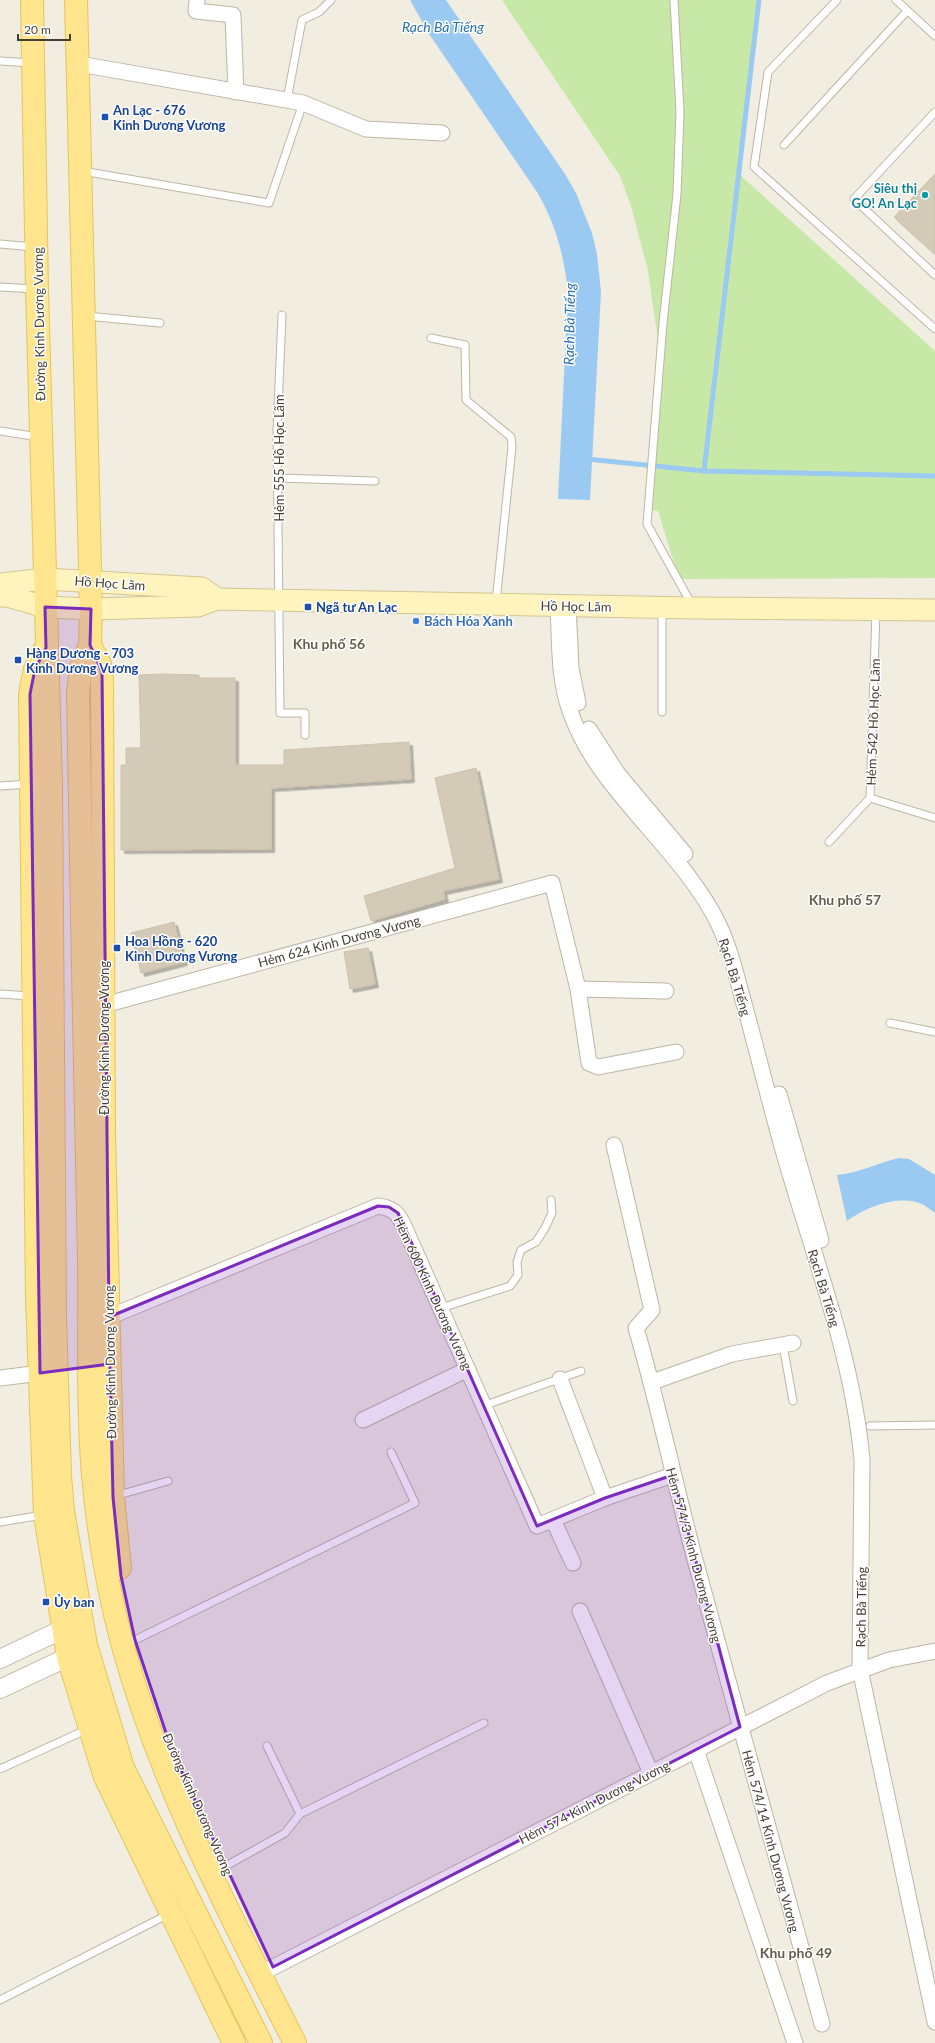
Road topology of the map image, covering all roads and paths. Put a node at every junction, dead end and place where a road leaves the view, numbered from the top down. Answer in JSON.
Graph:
{"nodes":[{"id":1,"x":32,"y":0,"type":"edge"},
{"id":2,"x":76,"y":0,"type":"edge"},
{"id":3,"x":197,"y":0,"type":"edge"},
{"id":4,"x":331,"y":0,"type":"edge"},
{"id":5,"x":674,"y":0,"type":"edge"},
{"id":6,"x":837,"y":0,"type":"edge"},
{"id":7,"x":896,"y":0,"type":"edge"},
{"id":8,"x":907,"y":11,"type":"junction"},
{"id":9,"x":935,"y":36,"type":"edge"},
{"id":10,"x":0,"y":61,"type":"edge"},
{"id":11,"x":34,"y":63,"type":"junction"},
{"id":12,"x":79,"y":64,"type":"junction"},
{"id":13,"x":236,"y":92,"type":"junction"},
{"id":14,"x":287,"y":100,"type":"junction"},
{"id":15,"x":303,"y":103,"type":"junction"},
{"id":16,"x":935,"y":112,"type":"edge"},
{"id":17,"x":442,"y":133,"type":"dead end"},
{"id":18,"x":784,"y":146,"type":"dead end"},
{"id":19,"x":82,"y":170,"type":"junction"},
{"id":20,"x":0,"y":244,"type":"edge"},
{"id":21,"x":37,"y":247,"type":"junction"},
{"id":22,"x":935,"y":276,"type":"edge"},
{"id":23,"x":0,"y":287,"type":"edge"},
{"id":24,"x":37,"y":290,"type":"junction"},
{"id":25,"x":84,"y":316,"type":"junction"},
{"id":26,"x":282,"y":316,"type":"dead end"},
{"id":27,"x":160,"y":324,"type":"dead end"},
{"id":28,"x":935,"y":329,"type":"edge"},
{"id":29,"x":431,"y":338,"type":"dead end"},
{"id":30,"x":0,"y":431,"type":"edge"},
{"id":31,"x":42,"y":437,"type":"junction"},
{"id":32,"x":278,"y":478,"type":"junction"},
{"id":33,"x":375,"y":481,"type":"dead end"},
{"id":34,"x":45,"y":578,"type":"junction"},
{"id":35,"x":90,"y":582,"type":"junction"},
{"id":36,"x":0,"y":584,"type":"edge"},
{"id":37,"x":0,"y":596,"type":"edge"},
{"id":38,"x":217,"y":599,"type":"junction"},
{"id":39,"x":279,"y":600,"type":"junction"},
{"id":40,"x":496,"y":604,"type":"junction"},
{"id":41,"x":45,"y":606,"type":"junction"},
{"id":42,"x":563,"y":606,"type":"junction"},
{"id":43,"x":662,"y":608,"type":"junction"},
{"id":44,"x":694,"y":608,"type":"junction"},
{"id":45,"x":91,"y":609,"type":"junction"},
{"id":46,"x":876,"y":609,"type":"junction"},
{"id":47,"x":935,"y":610,"type":"edge"},
{"id":48,"x":46,"y":648,"type":"junction"},
{"id":49,"x":662,"y":712,"type":"dead end"},
{"id":50,"x":305,"y":735,"type":"dead end"},
{"id":51,"x":31,"y":784,"type":"junction"},
{"id":52,"x":0,"y":786,"type":"edge"},
{"id":53,"x":870,"y":798,"type":"junction"},
{"id":54,"x":935,"y":818,"type":"edge"},
{"id":55,"x":829,"y":842,"type":"dead end"},
{"id":56,"x":93,"y":912,"type":"junction"},
{"id":57,"x":578,"y":989,"type":"junction"},
{"id":58,"x":666,"y":991,"type":"dead end"},
{"id":59,"x":0,"y":994,"type":"edge"},
{"id":60,"x":35,"y":996,"type":"junction"},
{"id":61,"x":104,"y":1005,"type":"junction"},
{"id":62,"x":83,"y":1011,"type":"junction"},
{"id":63,"x":890,"y":1023,"type":"dead end"},
{"id":64,"x":935,"y":1032,"type":"edge"},
{"id":65,"x":676,"y":1052,"type":"dead end"},
{"id":66,"x":614,"y":1145,"type":"dead end"},
{"id":67,"x":551,"y":1200,"type":"dead end"},
{"id":68,"x":441,"y":1308,"type":"junction"},
{"id":69,"x":109,"y":1317,"type":"junction"},
{"id":70,"x":788,"y":1344,"type":"joint"},
{"id":71,"x":100,"y":1366,"type":"junction"},
{"id":72,"x":468,"y":1369,"type":"junction"},
{"id":73,"x":581,"y":1371,"type":"dead end"},
{"id":74,"x":48,"y":1372,"type":"junction"},
{"id":75,"x":0,"y":1378,"type":"edge"},
{"id":76,"x":560,"y":1379,"type":"junction"},
{"id":77,"x":652,"y":1382,"type":"junction"},
{"id":78,"x":793,"y":1401,"type":"dead end"},
{"id":79,"x":482,"y":1406,"type":"junction"},
{"id":80,"x":363,"y":1420,"type":"dead end"},
{"id":81,"x":935,"y":1425,"type":"edge"},
{"id":82,"x":870,"y":1426,"type":"junction"},
{"id":83,"x":391,"y":1452,"type":"dead end"},
{"id":84,"x":673,"y":1474,"type":"junction"},
{"id":85,"x":168,"y":1481,"type":"dead end"},
{"id":86,"x":113,"y":1497,"type":"junction"},
{"id":87,"x":605,"y":1498,"type":"junction"},
{"id":88,"x":45,"y":1515,"type":"junction"},
{"id":89,"x":553,"y":1520,"type":"junction"},
{"id":90,"x":0,"y":1522,"type":"edge"},
{"id":91,"x":573,"y":1563,"type":"dead end"},
{"id":92,"x":580,"y":1611,"type":"dead end"},
{"id":93,"x":63,"y":1629,"type":"junction"},
{"id":94,"x":135,"y":1640,"type":"junction"},
{"id":95,"x":935,"y":1651,"type":"edge"},
{"id":96,"x":68,"y":1657,"type":"junction"},
{"id":97,"x":0,"y":1659,"type":"edge"},
{"id":98,"x":866,"y":1667,"type":"junction"},
{"id":99,"x":0,"y":1689,"type":"edge"},
{"id":100,"x":484,"y":1724,"type":"dead end"},
{"id":101,"x":740,"y":1727,"type":"junction"},
{"id":102,"x":90,"y":1728,"type":"junction"},
{"id":103,"x":267,"y":1746,"type":"dead end"},
{"id":104,"x":696,"y":1750,"type":"junction"},
{"id":105,"x":0,"y":1769,"type":"edge"},
{"id":106,"x":651,"y":1773,"type":"junction"},
{"id":107,"x":300,"y":1814,"type":"junction"},
{"id":108,"x":224,"y":1867,"type":"junction"},
{"id":109,"x":171,"y":1913,"type":"junction"},
{"id":110,"x":266,"y":1970,"type":"junction"},
{"id":111,"x":935,"y":1973,"type":"edge"},
{"id":112,"x":0,"y":2000,"type":"edge"},
{"id":113,"x":935,"y":2022,"type":"edge"},
{"id":114,"x":822,"y":2024,"type":"dead end"},
{"id":115,"x":234,"y":2043,"type":"edge"},
{"id":116,"x":261,"y":2043,"type":"edge"},
{"id":117,"x":295,"y":2043,"type":"edge"},
{"id":118,"x":311,"y":2043,"type":"edge"},
{"id":119,"x":795,"y":2043,"type":"edge"}],
"edges":[{"from":1,"to":11,"type":"main road","name":"Đường Kinh Dương Vương"},
{"from":2,"to":12,"type":"main road","name":"Đường Kinh Dương Vương"},
{"from":3,"to":13,"type":"street"},
{"from":4,"to":14,"type":"lane"},
{"from":5,"to":44,"type":"lane"},
{"from":6,"to":28,"type":"lane"},
{"from":7,"to":8,"type":"lane"},
{"from":8,"to":9,"type":"lane"},
{"from":8,"to":18,"type":"lane"},
{"from":10,"to":11,"type":"lane"},
{"from":11,"to":21,"type":"main road","name":"Đường Kinh Dương Vương"},
{"from":12,"to":13,"type":"street"},
{"from":12,"to":19,"type":"main road","name":"Đường Kinh Dương Vương"},
{"from":13,"to":14,"type":"street"},
{"from":14,"to":15,"type":"street"},
{"from":15,"to":17,"type":"street"},
{"from":15,"to":19,"type":"lane"},
{"from":16,"to":22,"type":"lane"},
{"from":19,"to":25,"type":"main road","name":"Đường Kinh Dương Vương"},
{"from":20,"to":21,"type":"lane"},
{"from":21,"to":24,"type":"main road","name":"Đường Kinh Dương Vương"},
{"from":23,"to":24,"type":"lane"},
{"from":24,"to":31,"type":"main road","name":"Đường Kinh Dương Vương"},
{"from":25,"to":27,"type":"lane"},
{"from":25,"to":35,"type":"main road","name":"Đường Kinh Dương Vương"},
{"from":26,"to":32,"type":"lane","name":"Hẻm 555 Hồ Học Lãm"},
{"from":29,"to":40,"type":"lane"},
{"from":30,"to":31,"type":"lane"},
{"from":31,"to":34,"type":"main road","name":"Đường Kinh Dương Vương"},
{"from":32,"to":33,"type":"lane"},
{"from":32,"to":39,"type":"lane","name":"Hẻm 555 Hồ Học Lãm"},
{"from":34,"to":35,"type":"main road","name":"Hồ Học Lãm"},
{"from":34,"to":36,"type":"main road","name":"Hồ Học Lãm"},
{"from":34,"to":41,"type":"main road","name":"Đường Kinh Dương Vương"},
{"from":35,"to":38,"type":"main road","name":"Hồ Học Lãm"},
{"from":35,"to":45,"type":"main road","name":"Đường Kinh Dương Vương"},
{"from":37,"to":41,"type":"main road","name":"Hồ Học Lãm"},
{"from":38,"to":39,"type":"main road","name":"Hồ Học Lãm"},
{"from":38,"to":45,"type":"main road","name":"Hồ Học Lãm"},
{"from":39,"to":40,"type":"main road","name":"Hồ Học Lãm"},
{"from":39,"to":50,"type":"lane","name":"Hẻm 555 Hồ Học Lãm"},
{"from":40,"to":42,"type":"main road","name":"Hồ Học Lãm"},
{"from":41,"to":45,"type":"main road","name":"Hồ Học Lãm"},
{"from":41,"to":48,"type":"main road","name":"Đường Kinh Dương Vương"},
{"from":42,"to":43,"type":"main road","name":"Hồ Học Lãm"},
{"from":42,"to":82,"type":"street","name":"Rạch Bà Tiếng"},
{"from":42,"to":98,"type":"street","name":"Rạch Bà Tiếng"},
{"from":43,"to":44,"type":"main road","name":"Hồ Học Lãm"},
{"from":43,"to":49,"type":"lane"},
{"from":44,"to":46,"type":"main road","name":"Hồ Học Lãm"},
{"from":45,"to":56,"type":"main road","name":"Đường Kinh Dương Vương"},
{"from":46,"to":47,"type":"main road","name":"Hồ Học Lãm"},
{"from":46,"to":53,"type":"lane","name":"Hẻm 542 Hồ Học Lãm"},
{"from":48,"to":51,"type":"main road","name":"Đường Kinh Dương Vương"},
{"from":48,"to":74,"type":"main road","name":"Đường Kinh Dương Vương"},
{"from":51,"to":52,"type":"lane"},
{"from":51,"to":60,"type":"main road","name":"Đường Kinh Dương Vương"},
{"from":53,"to":54,"type":"lane"},
{"from":53,"to":55,"type":"lane","name":"Hẻm 542 Hồ Học Lãm"},
{"from":56,"to":61,"type":"main road","name":"Đường Kinh Dương Vương"},
{"from":56,"to":62,"type":"main road","name":"Đường Kinh Dương Vương"},
{"from":57,"to":58,"type":"street"},
{"from":57,"to":61,"type":"street","name":"Hẻm 624 Kinh Dương Vương"},
{"from":57,"to":65,"type":"street"},
{"from":59,"to":60,"type":"lane"},
{"from":60,"to":74,"type":"main road","name":"Đường Kinh Dương Vương"},
{"from":61,"to":62,"type":"main road"},
{"from":61,"to":69,"type":"main road","name":"Đường Kinh Dương Vương"},
{"from":62,"to":71,"type":"main road","name":"Đường Kinh Dương Vương"},
{"from":63,"to":64,"type":"lane"},
{"from":66,"to":77,"type":"street","name":"Hẻm 574/3 Kinh Dương Vương"},
{"from":67,"to":68,"type":"lane"},
{"from":68,"to":69,"type":"street","name":"Hẻm 600 Kinh Dương Vương"},
{"from":68,"to":72,"type":"street","name":"Hẻm 600 Kinh Dương Vương"},
{"from":69,"to":71,"type":"main road","name":"Đường Kinh Dương Vương"},
{"from":70,"to":77,"type":"street"},
{"from":70,"to":78,"type":"lane"},
{"from":71,"to":74,"type":"main road"},
{"from":71,"to":86,"type":"main road","name":"Đường Kinh Dương Vương"},
{"from":71,"to":110,"type":"main road","name":"Đường Kinh Dương Vương"},
{"from":72,"to":79,"type":"street","name":"Hẻm 600 Kinh Dương Vương"},
{"from":72,"to":80,"type":"street"},
{"from":73,"to":76,"type":"lane"},
{"from":74,"to":75,"type":"street"},
{"from":74,"to":88,"type":"main road","name":"Đường Kinh Dương Vương"},
{"from":74,"to":116,"type":"main road","name":"Đường Kinh Dương Vương"},
{"from":76,"to":79,"type":"lane"},
{"from":76,"to":87,"type":"street"},
{"from":77,"to":84,"type":"street","name":"Hẻm 574/3 Kinh Dương Vương"},
{"from":79,"to":89,"type":"street","name":"Hẻm 600 Kinh Dương Vương"},
{"from":81,"to":82,"type":"lane"},
{"from":82,"to":98,"type":"street","name":"Rạch Bà Tiếng"},
{"from":83,"to":94,"type":"lane"},
{"from":84,"to":87,"type":"street"},
{"from":84,"to":101,"type":"street","name":"Hẻm 574/3 Kinh Dương Vương"},
{"from":85,"to":86,"type":"lane"},
{"from":86,"to":94,"type":"main road","name":"Đường Kinh Dương Vương"},
{"from":87,"to":89,"type":"street"},
{"from":88,"to":90,"type":"lane"},
{"from":88,"to":93,"type":"main road","name":"Đường Kinh Dương Vương"},
{"from":89,"to":91,"type":"street"},
{"from":92,"to":106,"type":"street"},
{"from":93,"to":96,"type":"main road","name":"Đường Kinh Dương Vương"},
{"from":93,"to":97,"type":"street"},
{"from":94,"to":108,"type":"main road","name":"Đường Kinh Dương Vương"},
{"from":95,"to":98,"type":"street","name":"Hẻm 574 Kinh Dương Vương"},
{"from":96,"to":99,"type":"street"},
{"from":96,"to":102,"type":"main road","name":"Đường Kinh Dương Vương"},
{"from":98,"to":101,"type":"street","name":"Hẻm 574 Kinh Dương Vương"},
{"from":98,"to":111,"type":"street","name":"Rạch Bà Tiếng"},
{"from":98,"to":113,"type":"street","name":"Rạch Bà Tiếng"},
{"from":100,"to":107,"type":"lane"},
{"from":101,"to":104,"type":"street","name":"Hẻm 574 Kinh Dương Vương"},
{"from":101,"to":114,"type":"street","name":"Hẻm 574/14 Kinh Dương Vương"},
{"from":102,"to":105,"type":"lane"},
{"from":102,"to":109,"type":"main road","name":"Đường Kinh Dương Vương"},
{"from":103,"to":107,"type":"lane"},
{"from":104,"to":106,"type":"street","name":"Hẻm 574 Kinh Dương Vương"},
{"from":104,"to":119,"type":"street"},
{"from":106,"to":110,"type":"street","name":"Hẻm 574 Kinh Dương Vương"},
{"from":107,"to":108,"type":"lane"},
{"from":108,"to":110,"type":"main road","name":"Đường Kinh Dương Vương"},
{"from":109,"to":112,"type":"lane"},
{"from":109,"to":115,"type":"main road","name":"Đường Kinh Dương Vương"},
{"from":110,"to":117,"type":"main road","name":"Đường Kinh Dương Vương"},
{"from":110,"to":118,"type":"main road","name":"Đường Kinh Dương Vương"}]}
